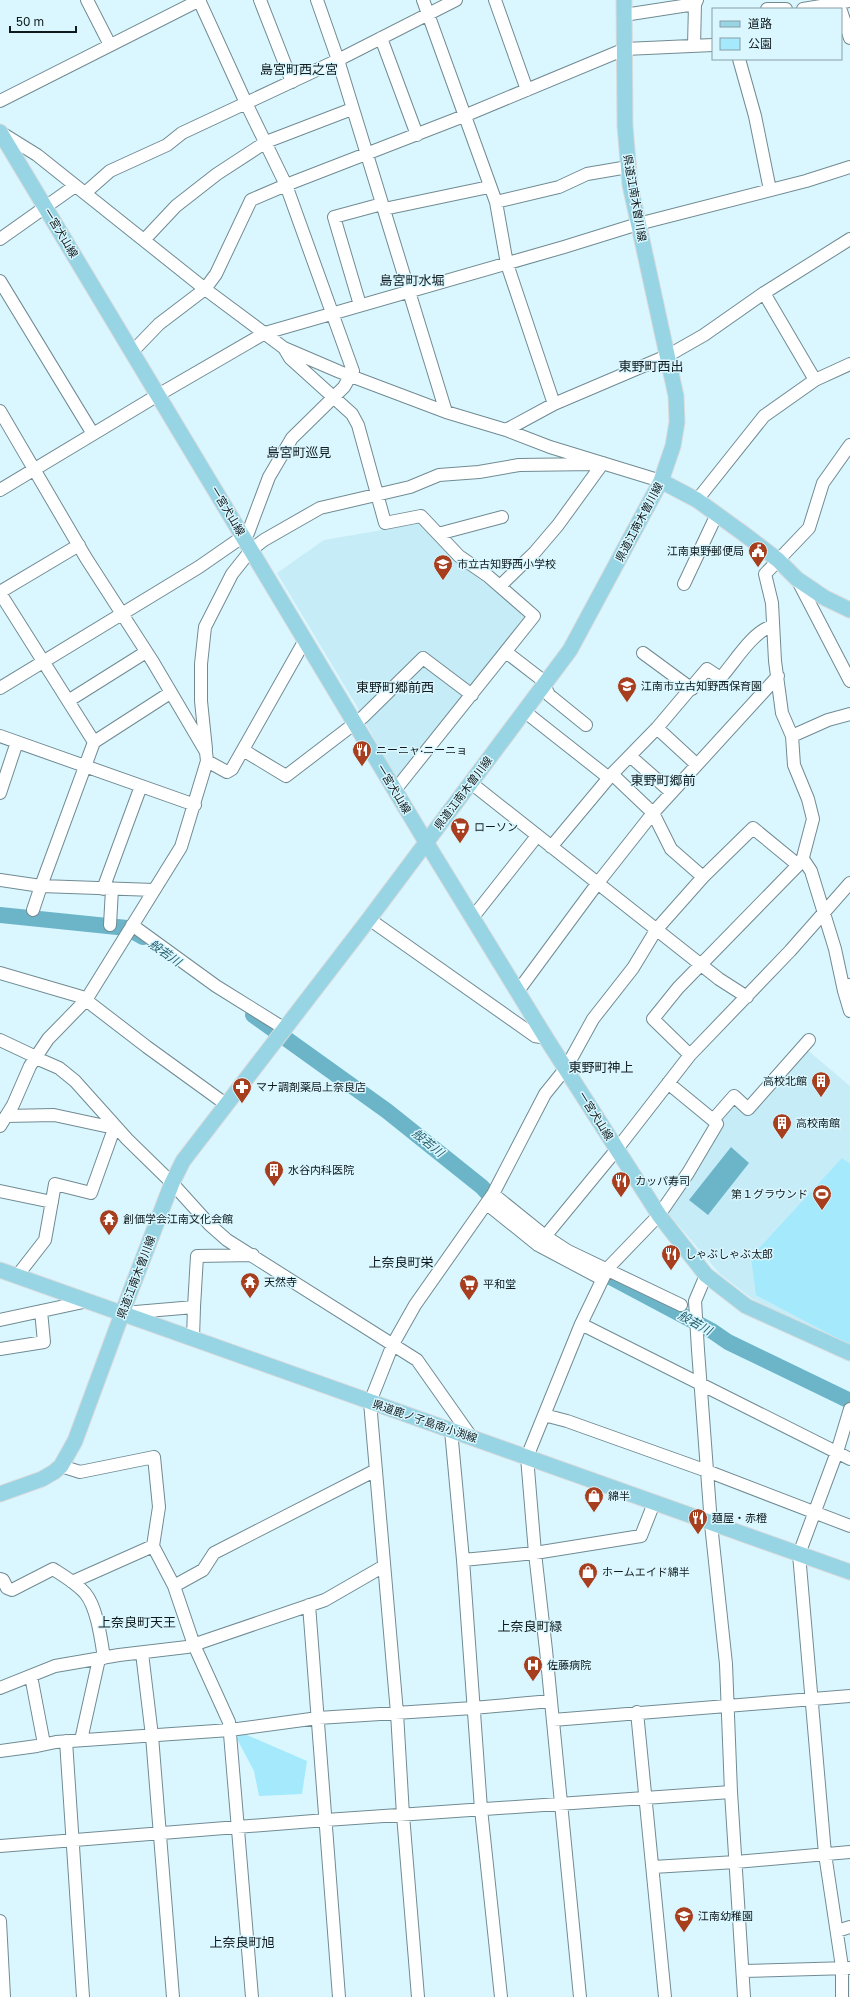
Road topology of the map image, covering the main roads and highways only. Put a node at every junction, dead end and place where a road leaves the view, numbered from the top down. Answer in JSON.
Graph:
{"nodes":[{"id":1,"x":624,"y":0,"type":"edge"},
{"id":2,"x":0,"y":132,"type":"edge"},
{"id":3,"x":661,"y":481,"type":"junction"},
{"id":4,"x":850,"y":610,"type":"edge"},
{"id":5,"x":426,"y":842,"type":"junction"},
{"id":6,"x":0,"y":1270,"type":"edge"},
{"id":7,"x":122,"y":1313,"type":"junction"},
{"id":8,"x":850,"y":1353,"type":"edge"},
{"id":9,"x":0,"y":1494,"type":"edge"},
{"id":10,"x":850,"y":1572,"type":"edge"}],
"edges":[{"from":1,"to":3,"type":"main road","name":"県道江南木曽川線"},
{"from":2,"to":5,"type":"main road","name":"一宮犬山線"},
{"from":3,"to":4,"type":"main road"},
{"from":3,"to":5,"type":"main road","name":"県道江南木曽川線"},
{"from":5,"to":7,"type":"main road","name":"県道江南木曽川線"},
{"from":5,"to":8,"type":"main road","name":"一宮犬山線"},
{"from":6,"to":7,"type":"main road","name":"県道鹿ノ子島南小渕線"},
{"from":7,"to":9,"type":"main road","name":"県道江南木曽川線"},
{"from":7,"to":10,"type":"main road","name":"県道鹿ノ子島南小渕線"}]}
